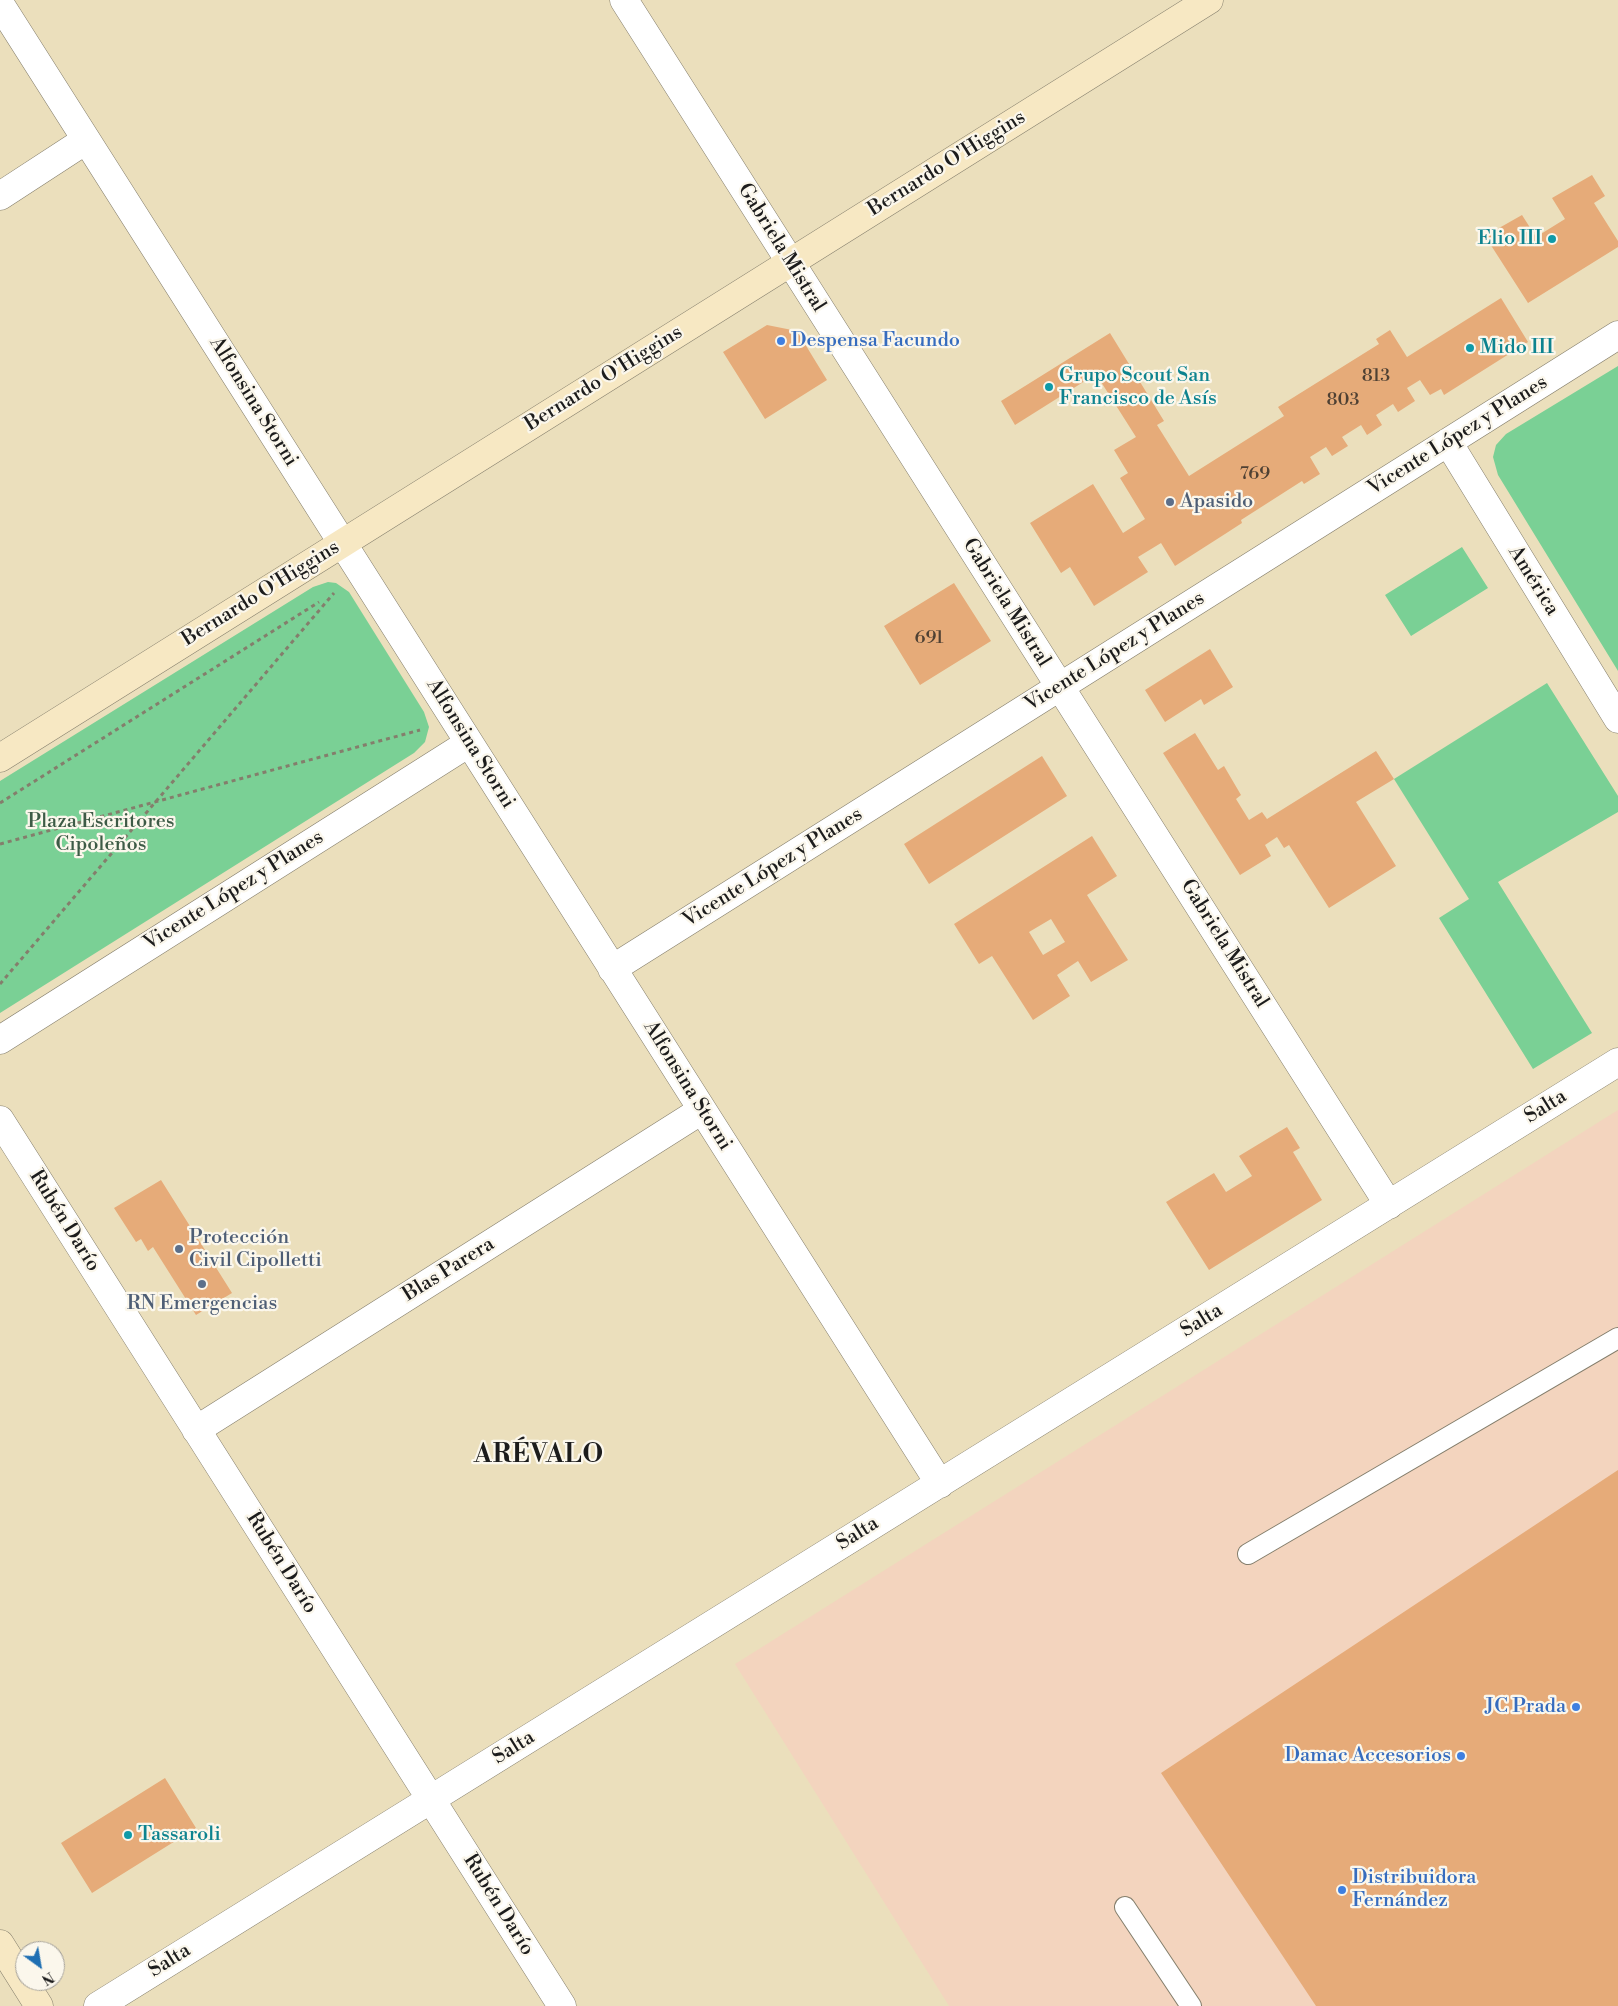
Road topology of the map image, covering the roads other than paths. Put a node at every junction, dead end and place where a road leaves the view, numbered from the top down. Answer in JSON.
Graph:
{"nodes":[{"id":1,"x":624,"y":0,"type":"edge"},
{"id":2,"x":1209,"y":0,"type":"edge"},
{"id":3,"x":0,"y":4,"type":"edge"},
{"id":4,"x":86,"y":140,"type":"junction"},
{"id":5,"x":0,"y":196,"type":"edge"},
{"id":6,"x":790,"y":262,"type":"junction"},
{"id":7,"x":1618,"y":335,"type":"edge"},
{"id":8,"x":1448,"y":442,"type":"junction"},
{"id":9,"x":342,"y":544,"type":"junction"},
{"id":10,"x":1060,"y":687,"type":"junction"},
{"id":11,"x":1618,"y":719,"type":"edge"},
{"id":12,"x":469,"y":743,"type":"junction"},
{"id":13,"x":0,"y":758,"type":"edge"},
{"id":14,"x":612,"y":969,"type":"junction"},
{"id":15,"x":0,"y":1040,"type":"edge"},
{"id":16,"x":1618,"y":1062,"type":"edge"},
{"id":17,"x":702,"y":1110,"type":"junction"},
{"id":18,"x":0,"y":1120,"type":"edge"},
{"id":19,"x":1389,"y":1205,"type":"junction"},
{"id":20,"x":1618,"y":1338,"type":"edge"},
{"id":21,"x":196,"y":1430,"type":"junction"},
{"id":22,"x":940,"y":1484,"type":"junction"},
{"id":23,"x":1248,"y":1554,"type":"dead end"},
{"id":24,"x":431,"y":1800,"type":"junction"},
{"id":25,"x":1125,"y":1907,"type":"dead end"},
{"id":26,"x":0,"y":1944,"type":"edge"},
{"id":27,"x":39,"y":2006,"type":"edge"},
{"id":28,"x":98,"y":2006,"type":"edge"},
{"id":29,"x":562,"y":2006,"type":"edge"},
{"id":30,"x":1191,"y":2006,"type":"edge"}],
"edges":[{"from":1,"to":6,"type":"street","name":"Gabriela Mistral"},
{"from":2,"to":6,"type":"main road","name":"Bernardo O'Higgins"},
{"from":3,"to":4,"type":"street","name":"Alfonsina Storni"},
{"from":4,"to":5,"type":"street"},
{"from":4,"to":9,"type":"street","name":"Alfonsina Storni"},
{"from":6,"to":9,"type":"main road","name":"Bernardo O'Higgins"},
{"from":6,"to":10,"type":"street","name":"Gabriela Mistral"},
{"from":7,"to":8,"type":"street","name":"Vicente López y Planes"},
{"from":8,"to":10,"type":"street","name":"Vicente López y Planes"},
{"from":8,"to":11,"type":"street","name":"América"},
{"from":9,"to":12,"type":"street","name":"Alfonsina Storni"},
{"from":9,"to":13,"type":"main road","name":"Bernardo O'Higgins"},
{"from":10,"to":14,"type":"street","name":"Vicente López y Planes"},
{"from":10,"to":19,"type":"street","name":"Gabriela Mistral"},
{"from":12,"to":14,"type":"street","name":"Alfonsina Storni"},
{"from":12,"to":15,"type":"street","name":"Vicente López y Planes"},
{"from":14,"to":17,"type":"street","name":"Alfonsina Storni"},
{"from":16,"to":19,"type":"street","name":"Salta"},
{"from":17,"to":21,"type":"street","name":"Blas Parera"},
{"from":17,"to":22,"type":"street","name":"Alfonsina Storni"},
{"from":18,"to":21,"type":"street","name":"Rubén Darío"},
{"from":19,"to":22,"type":"street","name":"Salta"},
{"from":20,"to":23,"type":"lane"},
{"from":21,"to":24,"type":"street","name":"Rubén Darío"},
{"from":22,"to":24,"type":"street","name":"Salta"},
{"from":24,"to":28,"type":"street","name":"Salta"},
{"from":24,"to":29,"type":"street","name":"Rubén Darío"},
{"from":25,"to":30,"type":"lane"},
{"from":26,"to":27,"type":"main road"}]}
